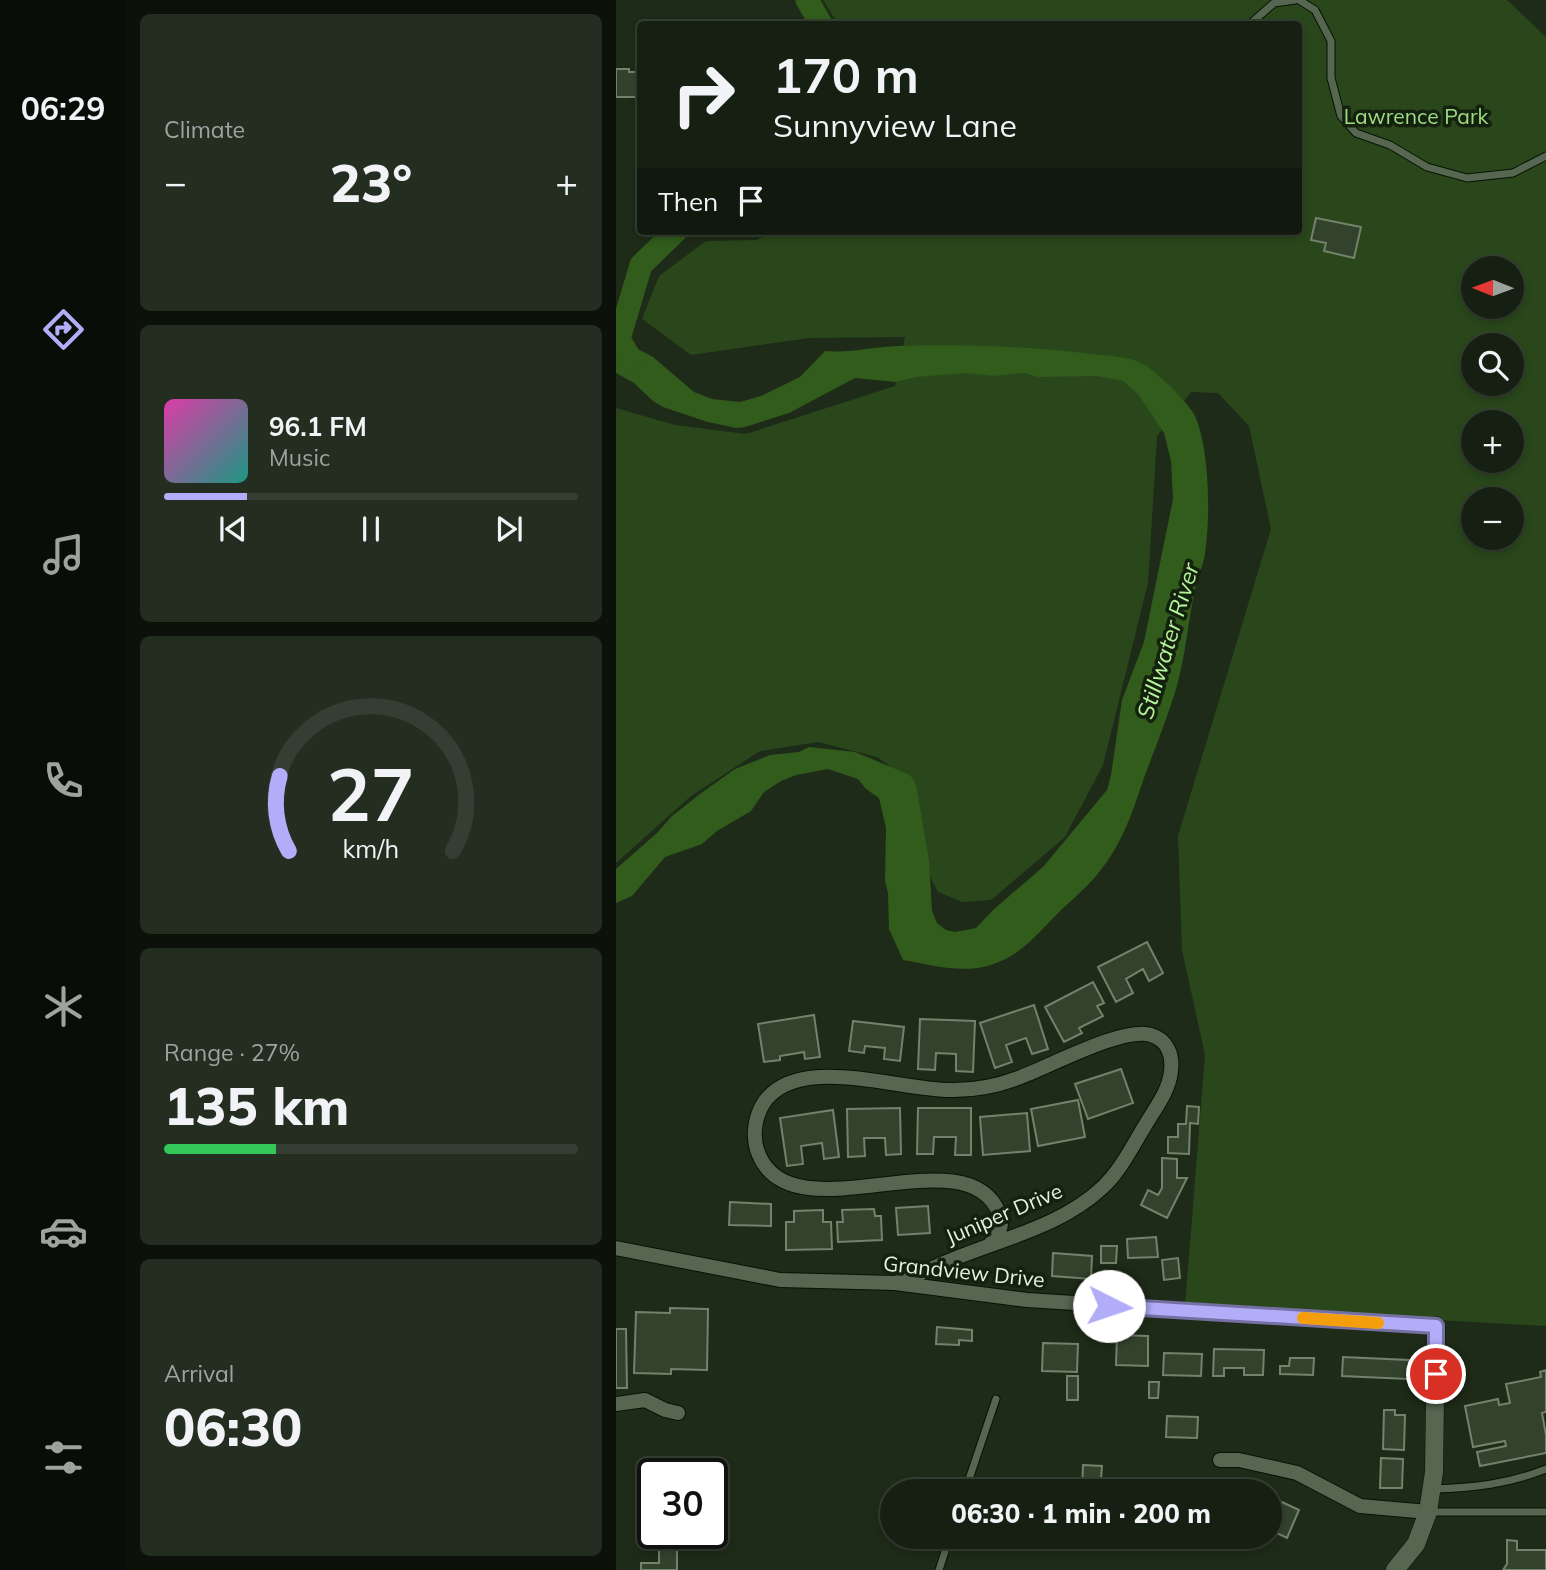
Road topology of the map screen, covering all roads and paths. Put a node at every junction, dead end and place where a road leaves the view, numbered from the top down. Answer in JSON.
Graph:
{"nodes":[{"id":1,"x":1297,"y":0,"type":"edge"},
{"id":2,"x":1253,"y":21,"type":"edge"},
{"id":3,"x":1546,"y":156,"type":"edge"},
{"id":4,"x":990,"y":1244,"type":"junction"},
{"id":5,"x":616,"y":1248,"type":"edge"},
{"id":6,"x":895,"y":1283,"type":"junction"},
{"id":7,"x":1436,"y":1326,"type":"joint"},
{"id":8,"x":996,"y":1399,"type":"dead end"},
{"id":9,"x":616,"y":1404,"type":"edge"},
{"id":10,"x":678,"y":1413,"type":"dead end"},
{"id":11,"x":1220,"y":1460,"type":"dead end"},
{"id":12,"x":1546,"y":1469,"type":"edge"},
{"id":13,"x":969,"y":1479,"type":"edge"},
{"id":14,"x":1432,"y":1489,"type":"junction"},
{"id":15,"x":1429,"y":1512,"type":"junction"},
{"id":16,"x":1546,"y":1512,"type":"edge"},
{"id":17,"x":946,"y":1549,"type":"edge"},
{"id":18,"x":939,"y":1570,"type":"edge"},
{"id":19,"x":1395,"y":1570,"type":"edge"}],
"edges":[{"from":1,"to":2,"type":"lane"},
{"from":1,"to":3,"type":"lane"},
{"from":4,"to":4,"type":"street","name":"Juniper Drive"},
{"from":4,"to":6,"type":"street","name":"Juniper Drive"},
{"from":5,"to":6,"type":"street","name":"Grandview Drive"},
{"from":6,"to":7,"type":"street","name":"Grandview Drive"},
{"from":7,"to":14,"type":"street"},
{"from":8,"to":13,"type":"lane"},
{"from":9,"to":10,"type":"street"},
{"from":11,"to":15,"type":"street"},
{"from":12,"to":14,"type":"lane"},
{"from":14,"to":15,"type":"street"},
{"from":15,"to":16,"type":"lane"},
{"from":15,"to":19,"type":"street"},
{"from":17,"to":18,"type":"lane"}]}
